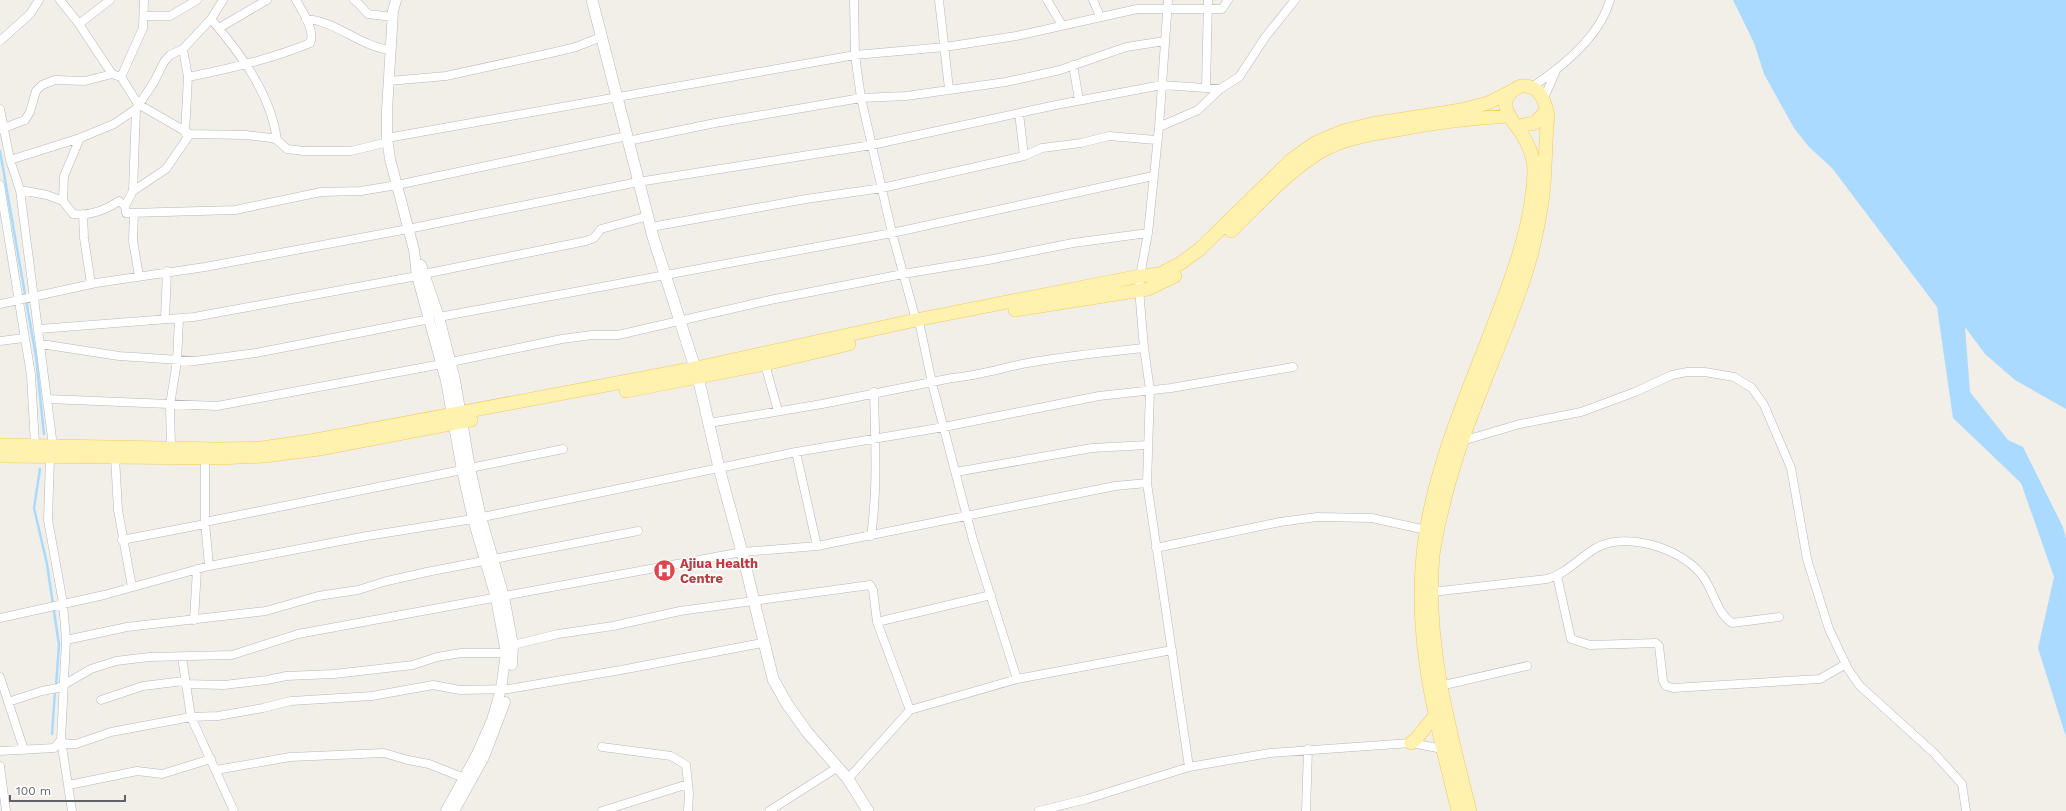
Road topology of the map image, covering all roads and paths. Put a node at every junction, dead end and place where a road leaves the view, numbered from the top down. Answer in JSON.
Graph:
{"nodes":[{"id":1,"x":39,"y":0,"type":"edge"},
{"id":2,"x":60,"y":0,"type":"edge"},
{"id":3,"x":110,"y":0,"type":"edge"},
{"id":4,"x":144,"y":0,"type":"edge"},
{"id":5,"x":197,"y":0,"type":"edge"},
{"id":6,"x":222,"y":0,"type":"edge"},
{"id":7,"x":267,"y":0,"type":"edge"},
{"id":8,"x":296,"y":0,"type":"edge"},
{"id":9,"x":354,"y":0,"type":"edge"},
{"id":10,"x":396,"y":0,"type":"edge"},
{"id":11,"x":592,"y":0,"type":"edge"},
{"id":12,"x":854,"y":0,"type":"edge"},
{"id":13,"x":939,"y":0,"type":"edge"},
{"id":14,"x":1047,"y":0,"type":"edge"},
{"id":15,"x":1093,"y":0,"type":"edge"},
{"id":16,"x":1228,"y":0,"type":"edge"},
{"id":17,"x":1295,"y":0,"type":"edge"},
{"id":18,"x":1607,"y":2,"type":"edge"},
{"id":19,"x":1168,"y":4,"type":"edge"},
{"id":20,"x":1207,"y":4,"type":"edge"},
{"id":21,"x":144,"y":16,"type":"junction"},
{"id":22,"x":1100,"y":16,"type":"junction"},
{"id":23,"x":393,"y":17,"type":"junction"},
{"id":24,"x":211,"y":19,"type":"junction"},
{"id":25,"x":306,"y":19,"type":"junction"},
{"id":26,"x":79,"y":24,"type":"junction"},
{"id":27,"x":1062,"y":25,"type":"junction"},
{"id":28,"x":219,"y":28,"type":"junction"},
{"id":29,"x":602,"y":37,"type":"junction"},
{"id":30,"x":0,"y":41,"type":"edge"},
{"id":31,"x":1165,"y":41,"type":"junction"},
{"id":32,"x":945,"y":47,"type":"junction"},
{"id":33,"x":183,"y":49,"type":"junction"},
{"id":34,"x":390,"y":50,"type":"junction"},
{"id":35,"x":855,"y":55,"type":"junction"},
{"id":36,"x":245,"y":63,"type":"junction"},
{"id":37,"x":1073,"y":65,"type":"junction"},
{"id":38,"x":1555,"y":72,"type":"junction"},
{"id":39,"x":112,"y":74,"type":"junction"},
{"id":40,"x":121,"y":77,"type":"junction"},
{"id":41,"x":188,"y":77,"type":"junction"},
{"id":42,"x":389,"y":81,"type":"junction"},
{"id":43,"x":1162,"y":85,"type":"junction"},
{"id":44,"x":1532,"y":87,"type":"junction"},
{"id":45,"x":1206,"y":88,"type":"junction"},
{"id":46,"x":949,"y":89,"type":"junction"},
{"id":47,"x":1220,"y":89,"type":"junction"},
{"id":48,"x":1510,"y":92,"type":"junction"},
{"id":49,"x":616,"y":97,"type":"junction"},
{"id":50,"x":861,"y":98,"type":"junction"},
{"id":51,"x":1544,"y":98,"type":"junction"},
{"id":52,"x":1079,"y":100,"type":"junction"},
{"id":53,"x":137,"y":106,"type":"junction"},
{"id":54,"x":0,"y":108,"type":"edge"},
{"id":55,"x":1020,"y":113,"type":"junction"},
{"id":56,"x":1548,"y":115,"type":"junction"},
{"id":57,"x":1508,"y":116,"type":"junction"},
{"id":58,"x":1159,"y":127,"type":"junction"},
{"id":59,"x":2,"y":128,"type":"edge"},
{"id":60,"x":1520,"y":131,"type":"junction"},
{"id":61,"x":188,"y":134,"type":"junction"},
{"id":62,"x":80,"y":138,"type":"junction"},
{"id":63,"x":627,"y":139,"type":"junction"},
{"id":64,"x":277,"y":140,"type":"junction"},
{"id":65,"x":387,"y":140,"type":"junction"},
{"id":66,"x":1156,"y":140,"type":"junction"},
{"id":67,"x":872,"y":145,"type":"junction"},
{"id":68,"x":1024,"y":156,"type":"junction"},
{"id":69,"x":10,"y":160,"type":"junction"},
{"id":70,"x":1153,"y":176,"type":"junction"},
{"id":71,"x":638,"y":182,"type":"junction"},
{"id":72,"x":0,"y":185,"type":"edge"},
{"id":73,"x":397,"y":185,"type":"junction"},
{"id":74,"x":882,"y":188,"type":"junction"},
{"id":75,"x":20,"y":190,"type":"junction"},
{"id":76,"x":133,"y":191,"type":"junction"},
{"id":77,"x":62,"y":201,"type":"junction"},
{"id":78,"x":125,"y":206,"type":"junction"},
{"id":79,"x":134,"y":213,"type":"junction"},
{"id":80,"x":84,"y":214,"type":"junction"},
{"id":81,"x":648,"y":216,"type":"junction"},
{"id":82,"x":651,"y":228,"type":"junction"},
{"id":83,"x":408,"y":229,"type":"junction"},
{"id":84,"x":892,"y":233,"type":"junction"},
{"id":85,"x":1148,"y":233,"type":"junction"},
{"id":86,"x":167,"y":271,"type":"junction"},
{"id":87,"x":665,"y":274,"type":"junction"},
{"id":88,"x":903,"y":274,"type":"junction"},
{"id":89,"x":421,"y":275,"type":"junction"},
{"id":90,"x":139,"y":276,"type":"junction"},
{"id":91,"x":1139,"y":282,"type":"junction"},
{"id":92,"x":91,"y":284,"type":"junction"},
{"id":93,"x":25,"y":299,"type":"junction"},
{"id":94,"x":0,"y":304,"type":"edge"},
{"id":95,"x":435,"y":318,"type":"junction"},
{"id":96,"x":165,"y":319,"type":"junction"},
{"id":97,"x":179,"y":319,"type":"junction"},
{"id":98,"x":680,"y":321,"type":"junction"},
{"id":99,"x":918,"y":323,"type":"junction"},
{"id":100,"x":39,"y":329,"type":"junction"},
{"id":101,"x":24,"y":338,"type":"junction"},
{"id":102,"x":0,"y":340,"type":"edge"},
{"id":103,"x":41,"y":344,"type":"junction"},
{"id":104,"x":1144,"y":348,"type":"junction"},
{"id":105,"x":177,"y":360,"type":"junction"},
{"id":106,"x":446,"y":363,"type":"junction"},
{"id":107,"x":765,"y":364,"type":"junction"},
{"id":108,"x":1293,"y":367,"type":"dead end"},
{"id":109,"x":697,"y":373,"type":"junction"},
{"id":110,"x":932,"y":383,"type":"junction"},
{"id":111,"x":1150,"y":390,"type":"junction"},
{"id":112,"x":874,"y":392,"type":"junction"},
{"id":113,"x":48,"y":399,"type":"junction"},
{"id":114,"x":170,"y":405,"type":"junction"},
{"id":115,"x":778,"y":411,"type":"junction"},
{"id":116,"x":457,"y":418,"type":"junction"},
{"id":117,"x":709,"y":423,"type":"junction"},
{"id":118,"x":944,"y":427,"type":"junction"},
{"id":119,"x":875,"y":439,"type":"junction"},
{"id":120,"x":1462,"y":441,"type":"junction"},
{"id":121,"x":0,"y":445,"type":"edge"},
{"id":122,"x":35,"y":445,"type":"junction"},
{"id":123,"x":1148,"y":445,"type":"junction"},
{"id":124,"x":172,"y":448,"type":"junction"},
{"id":125,"x":562,"y":449,"type":"dead end"},
{"id":126,"x":52,"y":451,"type":"junction"},
{"id":127,"x":796,"y":452,"type":"junction"},
{"id":128,"x":0,"y":456,"type":"edge"},
{"id":129,"x":115,"y":457,"type":"junction"},
{"id":130,"x":205,"y":458,"type":"junction"},
{"id":131,"x":719,"y":468,"type":"junction"},
{"id":132,"x":466,"y":469,"type":"junction"},
{"id":133,"x":956,"y":472,"type":"junction"},
{"id":134,"x":1147,"y":483,"type":"junction"},
{"id":135,"x":967,"y":517,"type":"junction"},
{"id":136,"x":477,"y":518,"type":"junction"},
{"id":137,"x":205,"y":523,"type":"junction"},
{"id":138,"x":1426,"y":530,"type":"junction"},
{"id":139,"x":638,"y":531,"type":"dead end"},
{"id":140,"x":871,"y":536,"type":"junction"},
{"id":141,"x":122,"y":540,"type":"junction"},
{"id":142,"x":817,"y":546,"type":"junction"},
{"id":143,"x":1156,"y":548,"type":"junction"},
{"id":144,"x":742,"y":552,"type":"junction"},
{"id":145,"x":488,"y":560,"type":"junction"},
{"id":146,"x":209,"y":566,"type":"junction"},
{"id":147,"x":197,"y":569,"type":"junction"},
{"id":148,"x":1557,"y":576,"type":"junction"},
{"id":149,"x":132,"y":587,"type":"junction"},
{"id":150,"x":1432,"y":592,"type":"junction"},
{"id":151,"x":991,"y":595,"type":"junction"},
{"id":152,"x":500,"y":598,"type":"junction"},
{"id":153,"x":753,"y":600,"type":"junction"},
{"id":154,"x":60,"y":604,"type":"junction"},
{"id":155,"x":1779,"y":617,"type":"dead end"},
{"id":156,"x":0,"y":618,"type":"edge"},
{"id":157,"x":194,"y":620,"type":"junction"},
{"id":158,"x":877,"y":622,"type":"junction"},
{"id":159,"x":66,"y":640,"type":"junction"},
{"id":160,"x":762,"y":643,"type":"junction"},
{"id":161,"x":513,"y":645,"type":"junction"},
{"id":162,"x":1172,"y":650,"type":"junction"},
{"id":163,"x":506,"y":653,"type":"junction"},
{"id":164,"x":182,"y":656,"type":"junction"},
{"id":165,"x":1846,"y":664,"type":"junction"},
{"id":166,"x":1527,"y":666,"type":"dead end"},
{"id":167,"x":0,"y":677,"type":"edge"},
{"id":168,"x":1017,"y":679,"type":"junction"},
{"id":169,"x":185,"y":682,"type":"junction"},
{"id":170,"x":1440,"y":686,"type":"junction"},
{"id":171,"x":58,"y":688,"type":"junction"},
{"id":172,"x":505,"y":689,"type":"junction"},
{"id":173,"x":101,"y":700,"type":"dead end"},
{"id":174,"x":8,"y":702,"type":"junction"},
{"id":175,"x":910,"y":710,"type":"junction"},
{"id":176,"x":191,"y":717,"type":"junction"},
{"id":177,"x":1435,"y":717,"type":"junction"},
{"id":178,"x":61,"y":740,"type":"junction"},
{"id":179,"x":1411,"y":743,"type":"junction"},
{"id":180,"x":602,"y":747,"type":"dead end"},
{"id":181,"x":1308,"y":749,"type":"junction"},
{"id":182,"x":1443,"y":749,"type":"junction"},
{"id":183,"x":24,"y":750,"type":"junction"},
{"id":184,"x":0,"y":751,"type":"edge"},
{"id":185,"x":212,"y":759,"type":"junction"},
{"id":186,"x":0,"y":766,"type":"edge"},
{"id":187,"x":838,"y":768,"type":"junction"},
{"id":188,"x":1189,"y":768,"type":"junction"},
{"id":189,"x":216,"y":770,"type":"junction"},
{"id":190,"x":848,"y":779,"type":"junction"},
{"id":191,"x":468,"y":780,"type":"junction"},
{"id":192,"x":688,"y":784,"type":"junction"},
{"id":193,"x":69,"y":786,"type":"junction"},
{"id":194,"x":6,"y":811,"type":"edge"},
{"id":195,"x":72,"y":811,"type":"edge"},
{"id":196,"x":234,"y":811,"type":"edge"},
{"id":197,"x":446,"y":811,"type":"edge"},
{"id":198,"x":454,"y":811,"type":"edge"},
{"id":199,"x":602,"y":811,"type":"edge"},
{"id":200,"x":688,"y":811,"type":"edge"},
{"id":201,"x":769,"y":811,"type":"edge"},
{"id":202,"x":868,"y":811,"type":"edge"},
{"id":203,"x":1039,"y":811,"type":"edge"},
{"id":204,"x":1306,"y":811,"type":"edge"},
{"id":205,"x":1458,"y":811,"type":"edge"},
{"id":206,"x":1470,"y":811,"type":"edge"},
{"id":207,"x":1966,"y":811,"type":"edge"}],
"edges":[{"from":1,"to":30,"type":"street"},
{"from":2,"to":26,"type":"street"},
{"from":3,"to":26,"type":"street"},
{"from":4,"to":21,"type":"street"},
{"from":5,"to":21,"type":"street"},
{"from":6,"to":24,"type":"street"},
{"from":7,"to":28,"type":"street"},
{"from":8,"to":25,"type":"street"},
{"from":9,"to":23,"type":"street"},
{"from":10,"to":23,"type":"street"},
{"from":11,"to":29,"type":"main road"},
{"from":12,"to":35,"type":"street"},
{"from":13,"to":32,"type":"street"},
{"from":14,"to":27,"type":"street"},
{"from":15,"to":22,"type":"street"},
{"from":16,"to":20,"type":"street"},
{"from":17,"to":47,"type":"street"},
{"from":18,"to":38,"type":"street"},
{"from":19,"to":20,"type":"street"},
{"from":19,"to":22,"type":"street"},
{"from":19,"to":31,"type":"street"},
{"from":20,"to":45,"type":"street"},
{"from":21,"to":40,"type":"street"},
{"from":22,"to":27,"type":"street"},
{"from":23,"to":34,"type":"street"},
{"from":24,"to":28,"type":"street"},
{"from":24,"to":33,"type":"street"},
{"from":25,"to":34,"type":"street"},
{"from":25,"to":36,"type":"street"},
{"from":26,"to":39,"type":"street"},
{"from":27,"to":32,"type":"street"},
{"from":28,"to":36,"type":"street"},
{"from":29,"to":42,"type":"street"},
{"from":29,"to":49,"type":"main road"},
{"from":31,"to":37,"type":"street"},
{"from":31,"to":43,"type":"street"},
{"from":32,"to":35,"type":"street"},
{"from":32,"to":46,"type":"street"},
{"from":33,"to":41,"type":"street"},
{"from":33,"to":53,"type":"street"},
{"from":34,"to":42,"type":"street"},
{"from":35,"to":49,"type":"street"},
{"from":35,"to":50,"type":"street"},
{"from":36,"to":41,"type":"street"},
{"from":36,"to":64,"type":"street"},
{"from":37,"to":46,"type":"street"},
{"from":37,"to":52,"type":"street"},
{"from":38,"to":44,"type":"street"},
{"from":38,"to":51,"type":"street"},
{"from":39,"to":40,"type":"street"},
{"from":39,"to":59,"type":"street"},
{"from":40,"to":53,"type":"street"},
{"from":41,"to":61,"type":"street"},
{"from":42,"to":65,"type":"street"},
{"from":43,"to":45,"type":"street"},
{"from":43,"to":52,"type":"street"},
{"from":43,"to":58,"type":"street"},
{"from":44,"to":48,"type":"main road"},
{"from":44,"to":51,"type":"main road"},
{"from":45,"to":47,"type":"street"},
{"from":46,"to":50,"type":"street"},
{"from":47,"to":58,"type":"street"},
{"from":48,"to":57,"type":"main road"},
{"from":48,"to":91,"type":"main road"},
{"from":49,"to":63,"type":"main road"},
{"from":49,"to":65,"type":"street"},
{"from":50,"to":63,"type":"street"},
{"from":50,"to":67,"type":"street"},
{"from":51,"to":56,"type":"main road"},
{"from":52,"to":55,"type":"street"},
{"from":53,"to":61,"type":"street"},
{"from":53,"to":62,"type":"street"},
{"from":53,"to":76,"type":"street"},
{"from":54,"to":59,"type":"street"},
{"from":55,"to":67,"type":"street"},
{"from":55,"to":68,"type":"street"},
{"from":56,"to":60,"type":"main road"},
{"from":56,"to":120,"type":"main road"},
{"from":57,"to":60,"type":"main road"},
{"from":57,"to":91,"type":"main road"},
{"from":58,"to":66,"type":"street"},
{"from":59,"to":69,"type":"street"},
{"from":60,"to":138,"type":"main road"},
{"from":61,"to":64,"type":"street"},
{"from":61,"to":76,"type":"street"},
{"from":62,"to":69,"type":"street"},
{"from":62,"to":77,"type":"street"},
{"from":63,"to":71,"type":"main road"},
{"from":63,"to":73,"type":"street"},
{"from":64,"to":65,"type":"street"},
{"from":65,"to":73,"type":"street"},
{"from":66,"to":68,"type":"street"},
{"from":66,"to":70,"type":"street"},
{"from":67,"to":71,"type":"street"},
{"from":67,"to":74,"type":"street"},
{"from":68,"to":74,"type":"street"},
{"from":69,"to":75,"type":"street"},
{"from":70,"to":84,"type":"street"},
{"from":70,"to":85,"type":"street"},
{"from":71,"to":81,"type":"main road"},
{"from":71,"to":83,"type":"street"},
{"from":72,"to":93,"type":"street"},
{"from":73,"to":79,"type":"street"},
{"from":73,"to":83,"type":"street"},
{"from":74,"to":82,"type":"street"},
{"from":74,"to":84,"type":"street"},
{"from":75,"to":77,"type":"street"},
{"from":75,"to":93,"type":"street"},
{"from":76,"to":78,"type":"street"},
{"from":77,"to":80,"type":"street"},
{"from":78,"to":79,"type":"street"},
{"from":78,"to":80,"type":"street"},
{"from":79,"to":90,"type":"street"},
{"from":80,"to":92,"type":"street"},
{"from":81,"to":82,"type":"main road"},
{"from":81,"to":89,"type":"street"},
{"from":82,"to":87,"type":"main road"},
{"from":83,"to":86,"type":"street"},
{"from":83,"to":89,"type":"street"},
{"from":84,"to":87,"type":"street"},
{"from":84,"to":88,"type":"street"},
{"from":85,"to":88,"type":"street"},
{"from":85,"to":91,"type":"street"},
{"from":86,"to":90,"type":"street"},
{"from":86,"to":96,"type":"street"},
{"from":87,"to":95,"type":"street"},
{"from":87,"to":98,"type":"main road"},
{"from":88,"to":98,"type":"street"},
{"from":88,"to":99,"type":"street"},
{"from":89,"to":95,"type":"street"},
{"from":89,"to":97,"type":"street"},
{"from":90,"to":92,"type":"street"},
{"from":91,"to":99,"type":"main road"},
{"from":91,"to":104,"type":"street"},
{"from":92,"to":93,"type":"street"},
{"from":93,"to":94,"type":"street"},
{"from":93,"to":100,"type":"street"},
{"from":93,"to":101,"type":"street"},
{"from":95,"to":105,"type":"street"},
{"from":95,"to":106,"type":"street"},
{"from":96,"to":97,"type":"street"},
{"from":96,"to":100,"type":"street"},
{"from":97,"to":105,"type":"street"},
{"from":98,"to":106,"type":"street"},
{"from":98,"to":109,"type":"main road"},
{"from":99,"to":107,"type":"main road"},
{"from":99,"to":109,"type":"main road"},
{"from":99,"to":110,"type":"street"},
{"from":100,"to":103,"type":"street"},
{"from":101,"to":102,"type":"street"},
{"from":101,"to":122,"type":"street"},
{"from":103,"to":105,"type":"street"},
{"from":103,"to":113,"type":"street"},
{"from":104,"to":110,"type":"street"},
{"from":104,"to":111,"type":"street"},
{"from":105,"to":114,"type":"street"},
{"from":106,"to":114,"type":"street"},
{"from":106,"to":116,"type":"street"},
{"from":107,"to":109,"type":"main road"},
{"from":107,"to":115,"type":"street"},
{"from":108,"to":111,"type":"street"},
{"from":109,"to":116,"type":"main road"},
{"from":109,"to":117,"type":"main road"},
{"from":110,"to":112,"type":"street"},
{"from":110,"to":118,"type":"street"},
{"from":111,"to":118,"type":"street"},
{"from":111,"to":123,"type":"street"},
{"from":112,"to":115,"type":"street"},
{"from":112,"to":119,"type":"street"},
{"from":113,"to":114,"type":"street"},
{"from":113,"to":126,"type":"street"},
{"from":114,"to":124,"type":"street"},
{"from":115,"to":117,"type":"street"},
{"from":116,"to":124,"type":"main road"},
{"from":116,"to":130,"type":"main road"},
{"from":116,"to":132,"type":"street"},
{"from":117,"to":131,"type":"main road"},
{"from":118,"to":119,"type":"street"},
{"from":118,"to":133,"type":"street"},
{"from":119,"to":127,"type":"street"},
{"from":119,"to":140,"type":"street"},
{"from":120,"to":150,"type":"main road"},
{"from":120,"to":165,"type":"street"},
{"from":121,"to":122,"type":"main road"},
{"from":122,"to":126,"type":"main road"},
{"from":123,"to":133,"type":"street"},
{"from":123,"to":134,"type":"street"},
{"from":124,"to":126,"type":"main road"},
{"from":125,"to":132,"type":"street"},
{"from":126,"to":128,"type":"main road"},
{"from":126,"to":129,"type":"main road"},
{"from":126,"to":154,"type":"street"},
{"from":127,"to":131,"type":"street"},
{"from":127,"to":142,"type":"street"},
{"from":129,"to":130,"type":"main road"},
{"from":129,"to":141,"type":"street"},
{"from":130,"to":137,"type":"street"},
{"from":131,"to":136,"type":"street"},
{"from":131,"to":144,"type":"main road"},
{"from":132,"to":136,"type":"street"},
{"from":132,"to":137,"type":"street"},
{"from":133,"to":135,"type":"street"},
{"from":134,"to":135,"type":"street"},
{"from":134,"to":143,"type":"street"},
{"from":135,"to":140,"type":"street"},
{"from":135,"to":151,"type":"street"},
{"from":136,"to":145,"type":"street"},
{"from":136,"to":146,"type":"street"},
{"from":137,"to":141,"type":"street"},
{"from":137,"to":146,"type":"street"},
{"from":138,"to":143,"type":"street"},
{"from":138,"to":177,"type":"main road"},
{"from":139,"to":145,"type":"street"},
{"from":140,"to":142,"type":"street"},
{"from":141,"to":149,"type":"street"},
{"from":142,"to":144,"type":"street"},
{"from":143,"to":162,"type":"street"},
{"from":144,"to":152,"type":"street"},
{"from":144,"to":153,"type":"main road"},
{"from":145,"to":152,"type":"street"},
{"from":145,"to":157,"type":"street"},
{"from":146,"to":147,"type":"street"},
{"from":147,"to":149,"type":"street"},
{"from":147,"to":157,"type":"street"},
{"from":148,"to":150,"type":"street"},
{"from":148,"to":155,"type":"street"},
{"from":148,"to":165,"type":"street"},
{"from":149,"to":154,"type":"street"},
{"from":150,"to":170,"type":"main road"},
{"from":151,"to":158,"type":"street"},
{"from":151,"to":168,"type":"street"},
{"from":152,"to":161,"type":"street"},
{"from":152,"to":163,"type":"street"},
{"from":152,"to":164,"type":"street"},
{"from":153,"to":158,"type":"street"},
{"from":153,"to":160,"type":"main road"},
{"from":153,"to":161,"type":"street"},
{"from":154,"to":156,"type":"street"},
{"from":154,"to":159,"type":"street"},
{"from":157,"to":159,"type":"street"},
{"from":158,"to":175,"type":"street"},
{"from":159,"to":171,"type":"street"},
{"from":160,"to":172,"type":"street"},
{"from":160,"to":187,"type":"main road"},
{"from":161,"to":172,"type":"street"},
{"from":162,"to":168,"type":"street"},
{"from":162,"to":188,"type":"street"},
{"from":163,"to":169,"type":"street"},
{"from":163,"to":172,"type":"street"},
{"from":164,"to":169,"type":"street"},
{"from":164,"to":171,"type":"street"},
{"from":165,"to":207,"type":"street"},
{"from":166,"to":170,"type":"street"},
{"from":167,"to":174,"type":"street"},
{"from":168,"to":175,"type":"street"},
{"from":169,"to":173,"type":"street"},
{"from":169,"to":176,"type":"street"},
{"from":170,"to":206,"type":"main road"},
{"from":171,"to":174,"type":"street"},
{"from":171,"to":178,"type":"street"},
{"from":172,"to":176,"type":"street"},
{"from":172,"to":191,"type":"street"},
{"from":174,"to":183,"type":"street"},
{"from":175,"to":190,"type":"street"},
{"from":176,"to":178,"type":"street"},
{"from":176,"to":185,"type":"street"},
{"from":177,"to":179,"type":"main road"},
{"from":177,"to":182,"type":"main road"},
{"from":178,"to":183,"type":"street"},
{"from":178,"to":193,"type":"street"},
{"from":179,"to":181,"type":"street"},
{"from":179,"to":182,"type":"street"},
{"from":180,"to":192,"type":"street"},
{"from":181,"to":188,"type":"street"},
{"from":181,"to":204,"type":"street"},
{"from":182,"to":205,"type":"main road"},
{"from":183,"to":184,"type":"street"},
{"from":185,"to":189,"type":"street"},
{"from":185,"to":193,"type":"street"},
{"from":186,"to":194,"type":"street"},
{"from":187,"to":190,"type":"main road"},
{"from":187,"to":201,"type":"street"},
{"from":188,"to":203,"type":"street"},
{"from":189,"to":191,"type":"street"},
{"from":189,"to":196,"type":"street"},
{"from":190,"to":202,"type":"main road"},
{"from":191,"to":197,"type":"street"},
{"from":191,"to":198,"type":"street"},
{"from":192,"to":199,"type":"street"},
{"from":192,"to":200,"type":"street"},
{"from":193,"to":195,"type":"street"}]}
